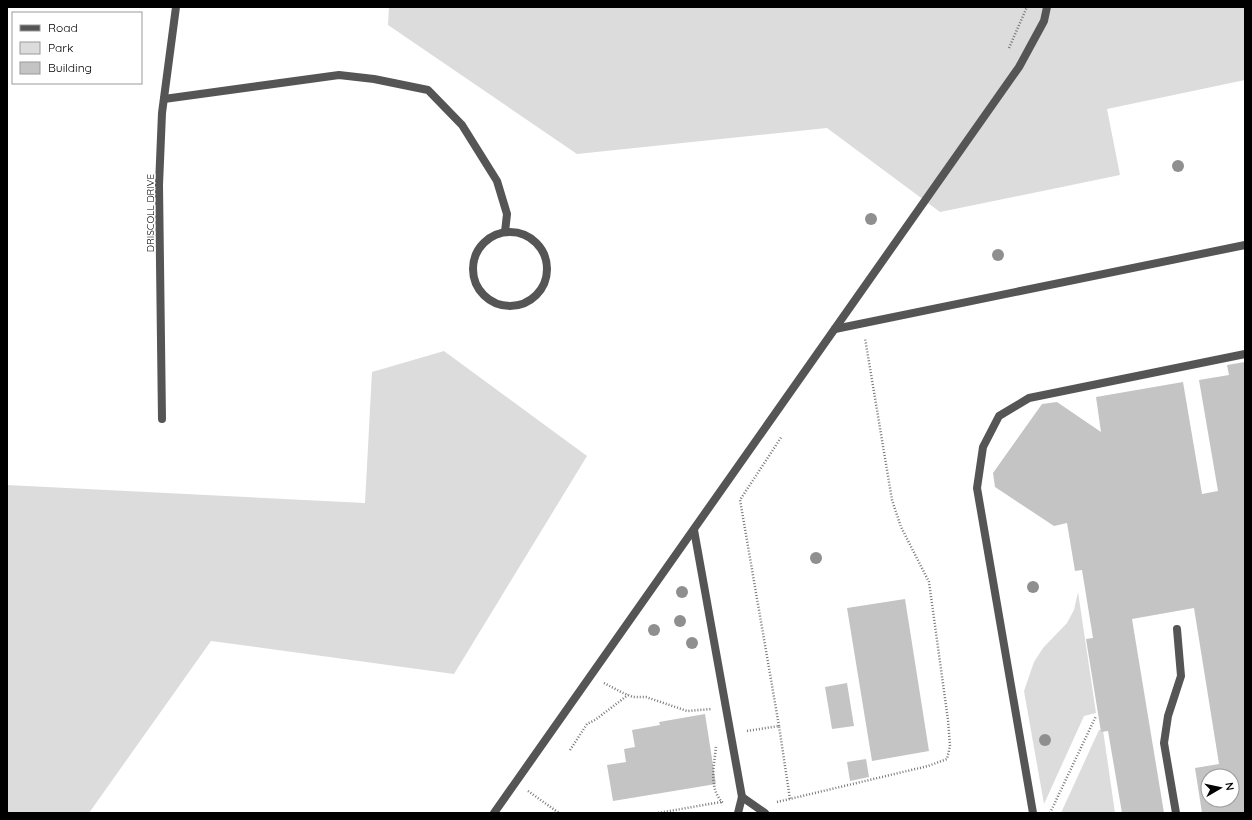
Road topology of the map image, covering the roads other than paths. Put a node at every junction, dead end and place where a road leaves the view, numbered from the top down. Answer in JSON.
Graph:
{"nodes":[{"id":1,"x":176,"y":7,"type":"edge"},
{"id":2,"x":1047,"y":7,"type":"edge"},
{"id":3,"x":164,"y":99,"type":"junction"},
{"id":4,"x":505,"y":232,"type":"junction"},
{"id":5,"x":1245,"y":245,"type":"edge"},
{"id":6,"x":834,"y":329,"type":"junction"},
{"id":7,"x":1245,"y":354,"type":"edge"},
{"id":8,"x":162,"y":419,"type":"dead end"},
{"id":9,"x":694,"y":530,"type":"junction"},
{"id":10,"x":1177,"y":629,"type":"dead end"},
{"id":11,"x":742,"y":797,"type":"junction"},
{"id":12,"x":494,"y":813,"type":"edge"},
{"id":13,"x":738,"y":813,"type":"edge"},
{"id":14,"x":765,"y":813,"type":"edge"},
{"id":15,"x":1033,"y":813,"type":"edge"},
{"id":16,"x":1176,"y":813,"type":"edge"}],
"edges":[{"from":1,"to":3,"type":"street","name":"DRISCOLL DRIVE"},
{"from":2,"to":6,"type":"street"},
{"from":3,"to":4,"type":"street"},
{"from":3,"to":8,"type":"street","name":"DRISCOLL DRIVE"},
{"from":4,"to":4,"type":"street"},
{"from":5,"to":6,"type":"street"},
{"from":6,"to":9,"type":"street"},
{"from":7,"to":15,"type":"street"},
{"from":9,"to":11,"type":"street"},
{"from":9,"to":12,"type":"street"},
{"from":10,"to":16,"type":"street"},
{"from":11,"to":13,"type":"street"},
{"from":11,"to":14,"type":"street"}]}
